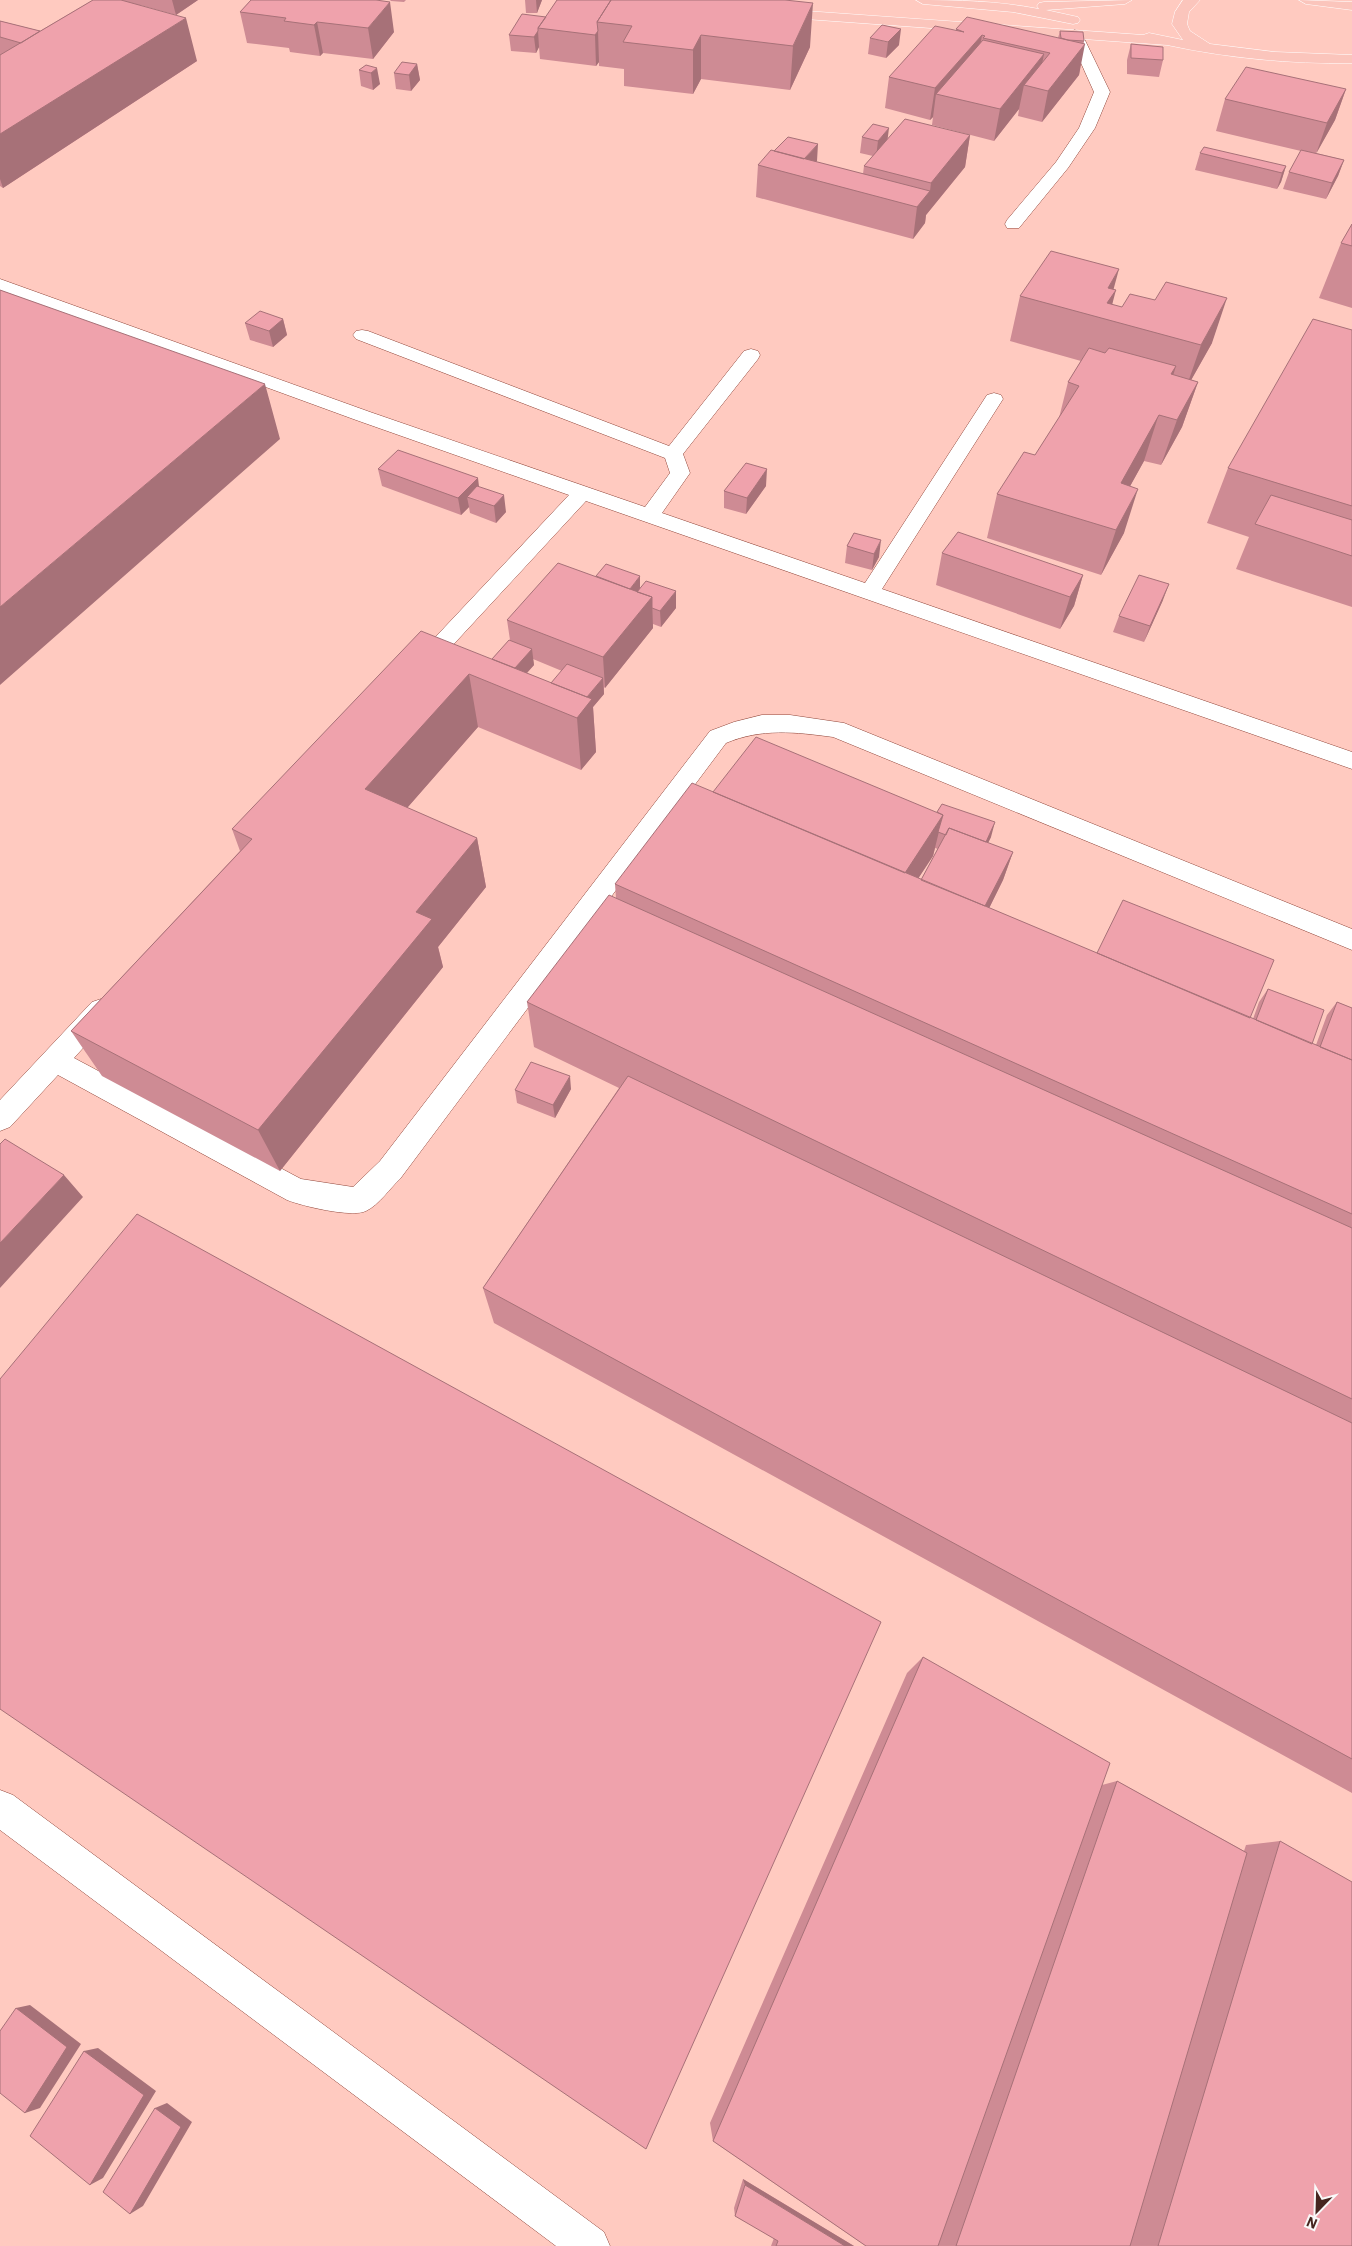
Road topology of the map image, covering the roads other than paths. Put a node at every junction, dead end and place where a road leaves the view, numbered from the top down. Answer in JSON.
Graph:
{"nodes":[{"id":1,"x":923,"y":0,"type":"edge"},
{"id":2,"x":1126,"y":0,"type":"edge"},
{"id":3,"x":1192,"y":0,"type":"edge"},
{"id":4,"x":1306,"y":0,"type":"edge"},
{"id":5,"x":1352,"y":6,"type":"edge"},
{"id":6,"x":1013,"y":8,"type":"junction"},
{"id":7,"x":764,"y":12,"type":"edge"},
{"id":8,"x":1075,"y":34,"type":"junction"},
{"id":9,"x":1167,"y":41,"type":"junction"},
{"id":10,"x":1207,"y":48,"type":"junction"},
{"id":11,"x":1352,"y":58,"type":"edge"},
{"id":12,"x":1013,"y":224,"type":"dead end"},
{"id":13,"x":0,"y":284,"type":"edge"},
{"id":14,"x":362,"y":335,"type":"dead end"},
{"id":15,"x":751,"y":355,"type":"dead end"},
{"id":16,"x":994,"y":399,"type":"dead end"},
{"id":17,"x":673,"y":454,"type":"junction"},
{"id":18,"x":582,"y":493,"type":"junction"},
{"id":19,"x":649,"y":516,"type":"junction"},
{"id":20,"x":869,"y":592,"type":"junction"},
{"id":21,"x":406,"y":682,"type":"edge"},
{"id":22,"x":1352,"y":761,"type":"edge"},
{"id":23,"x":1352,"y":940,"type":"edge"},
{"id":24,"x":115,"y":995,"type":"edge"},
{"id":25,"x":54,"y":1060,"type":"junction"},
{"id":26,"x":0,"y":1119,"type":"edge"},
{"id":27,"x":0,"y":1808,"type":"edge"},
{"id":28,"x":590,"y":2246,"type":"edge"}],
"edges":[{"from":1,"to":6,"type":"main road"},
{"from":2,"to":6,"type":"main road"},
{"from":3,"to":10,"type":"main road"},
{"from":4,"to":5,"type":"main road"},
{"from":6,"to":9,"type":"main road"},
{"from":7,"to":8,"type":"main road"},
{"from":8,"to":9,"type":"main road"},
{"from":8,"to":12,"type":"lane"},
{"from":9,"to":10,"type":"main road"},
{"from":10,"to":11,"type":"main road"},
{"from":13,"to":18,"type":"lane"},
{"from":14,"to":17,"type":"lane"},
{"from":15,"to":17,"type":"lane"},
{"from":16,"to":20,"type":"lane"},
{"from":17,"to":19,"type":"lane"},
{"from":18,"to":19,"type":"lane"},
{"from":18,"to":21,"type":"lane"},
{"from":19,"to":20,"type":"lane"},
{"from":20,"to":22,"type":"lane"},
{"from":23,"to":25,"type":"lane"},
{"from":24,"to":25,"type":"lane"},
{"from":25,"to":26,"type":"lane"},
{"from":27,"to":28,"type":"lane"}]}
